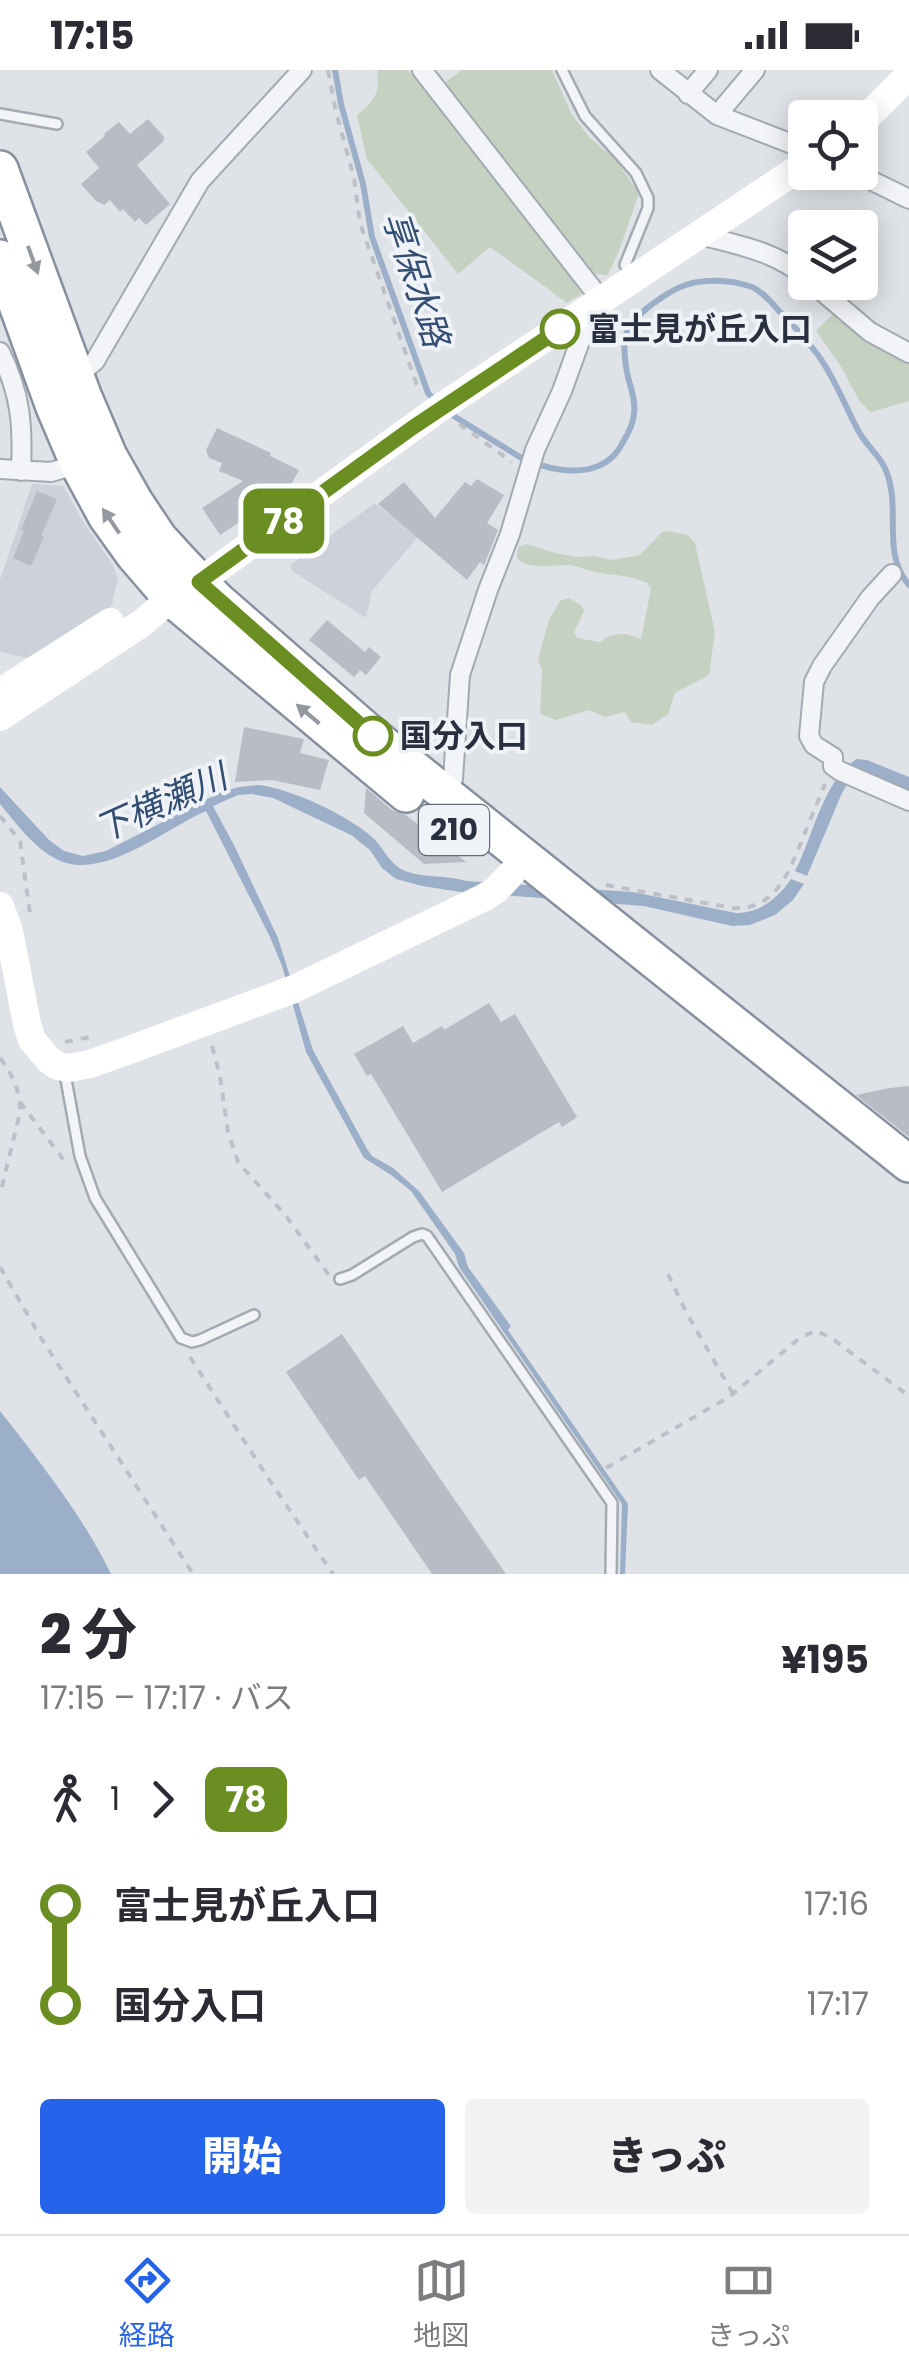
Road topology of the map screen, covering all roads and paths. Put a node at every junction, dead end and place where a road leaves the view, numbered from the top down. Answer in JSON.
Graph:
{"nodes":[{"id":1,"x":302,"y":70,"type":"edge"},
{"id":2,"x":328,"y":70,"type":"edge"},
{"id":3,"x":422,"y":70,"type":"edge"},
{"id":4,"x":562,"y":70,"type":"edge"},
{"id":5,"x":660,"y":70,"type":"edge"},
{"id":6,"x":708,"y":70,"type":"edge"},
{"id":7,"x":754,"y":70,"type":"edge"},
{"id":8,"x":909,"y":75,"type":"edge"},
{"id":9,"x":688,"y":94,"type":"junction"},
{"id":10,"x":878,"y":106,"type":"edge"},
{"id":11,"x":0,"y":114,"type":"edge"},
{"id":12,"x":718,"y":114,"type":"junction"},
{"id":13,"x":57,"y":124,"type":"dead end"},
{"id":14,"x":788,"y":142,"type":"edge"},
{"id":15,"x":0,"y":169,"type":"edge"},
{"id":16,"x":788,"y":175,"type":"edge"},
{"id":17,"x":878,"y":184,"type":"edge"},
{"id":18,"x":909,"y":199,"type":"edge"},
{"id":19,"x":700,"y":234,"type":"junction"},
{"id":20,"x":0,"y":258,"type":"edge"},
{"id":21,"x":788,"y":265,"type":"edge"},
{"id":22,"x":635,"y":279,"type":"junction"},
{"id":23,"x":832,"y":300,"type":"edge"},
{"id":24,"x":597,"y":305,"type":"junction"},
{"id":25,"x":0,"y":352,"type":"edge"},
{"id":26,"x":909,"y":353,"type":"edge"},
{"id":27,"x":76,"y":377,"type":"junction"},
{"id":28,"x":422,"y":398,"type":"dead end"},
{"id":29,"x":451,"y":419,"type":"dead end"},
{"id":30,"x":78,"y":464,"type":"junction"},
{"id":31,"x":528,"y":464,"type":"junction"},
{"id":32,"x":0,"y":469,"type":"edge"},
{"id":33,"x":21,"y":471,"type":"junction"},
{"id":34,"x":892,"y":574,"type":"dead end"},
{"id":35,"x":185,"y":590,"type":"junction"},
{"id":36,"x":0,"y":692,"type":"edge"},
{"id":37,"x":0,"y":717,"type":"edge"},
{"id":38,"x":836,"y":769,"type":"junction"},
{"id":39,"x":448,"y":797,"type":"junction"},
{"id":40,"x":909,"y":801,"type":"edge"},
{"id":41,"x":0,"y":816,"type":"edge"},
{"id":42,"x":512,"y":873,"type":"junction"},
{"id":43,"x":602,"y":885,"type":"dead end"},
{"id":44,"x":0,"y":906,"type":"edge"},
{"id":45,"x":31,"y":924,"type":"dead end"},
{"id":46,"x":204,"y":1022,"type":"junction"},
{"id":47,"x":754,"y":1039,"type":"junction"},
{"id":48,"x":132,"y":1049,"type":"junction"},
{"id":49,"x":60,"y":1056,"type":"junction"},
{"id":50,"x":0,"y":1058,"type":"edge"},
{"id":51,"x":909,"y":1164,"type":"edge"},
{"id":52,"x":0,"y":1194,"type":"edge"},
{"id":53,"x":0,"y":1266,"type":"edge"},
{"id":54,"x":668,"y":1274,"type":"dead end"},
{"id":55,"x":340,"y":1279,"type":"joint"},
{"id":56,"x":254,"y":1315,"type":"dead end"},
{"id":57,"x":909,"y":1386,"type":"edge"},
{"id":58,"x":904,"y":1391,"type":"junction"},
{"id":59,"x":732,"y":1392,"type":"dead end"},
{"id":60,"x":909,"y":1396,"type":"edge"},
{"id":61,"x":593,"y":1476,"type":"junction"},
{"id":62,"x":193,"y":1574,"type":"edge"},
{"id":63,"x":611,"y":1574,"type":"edge"}],
"edges":[{"from":1,"to":27,"type":"street"},
{"from":2,"to":28,"type":"path"},
{"from":3,"to":24,"type":"street"},
{"from":4,"to":22,"type":"lane"},
{"from":5,"to":9,"type":"street"},
{"from":6,"to":9,"type":"street"},
{"from":7,"to":12,"type":"street"},
{"from":8,"to":10,"type":"street"},
{"from":9,"to":12,"type":"street"},
{"from":11,"to":13,"type":"lane"},
{"from":12,"to":14,"type":"street"},
{"from":15,"to":27,"type":"highway","number":"210","one_way":true},
{"from":16,"to":19,"type":"street"},
{"from":17,"to":18,"type":"street"},
{"from":19,"to":21,"type":"street"},
{"from":19,"to":22,"type":"street"},
{"from":20,"to":30,"type":"highway","number":"210"},
{"from":22,"to":24,"type":"street"},
{"from":23,"to":26,"type":"street"},
{"from":24,"to":31,"type":"street"},
{"from":24,"to":35,"type":"street"},
{"from":25,"to":33,"type":"street"},
{"from":27,"to":35,"type":"highway","number":"210"},
{"from":29,"to":31,"type":"path"},
{"from":30,"to":33,"type":"street"},
{"from":35,"to":30,"type":"highway","number":"210","one_way":true},
{"from":31,"to":39,"type":"street"},
{"from":32,"to":33,"type":"street"},
{"from":34,"to":38,"type":"street"},
{"from":35,"to":36,"type":"street"},
{"from":35,"to":37,"type":"street"},
{"from":35,"to":39,"type":"highway","number":"210"},
{"from":42,"to":35,"type":"highway","number":"210","one_way":true},
{"from":38,"to":40,"type":"street"},
{"from":38,"to":43,"type":"path"},
{"from":39,"to":47,"type":"highway","number":"210"},
{"from":41,"to":45,"type":"path"},
{"from":42,"to":46,"type":"street"},
{"from":42,"to":47,"type":"highway","number":"210"},
{"from":44,"to":49,"type":"street"},
{"from":46,"to":48,"type":"street"},
{"from":46,"to":55,"type":"path"},
{"from":47,"to":51,"type":"highway","number":"210"},
{"from":48,"to":49,"type":"street"},
{"from":48,"to":49,"type":"path"},
{"from":49,"to":56,"type":"lane"},
{"from":50,"to":52,"type":"path"},
{"from":53,"to":62,"type":"path"},
{"from":54,"to":59,"type":"path"},
{"from":55,"to":61,"type":"lane"},
{"from":57,"to":58,"type":"path"},
{"from":58,"to":60,"type":"path"},
{"from":58,"to":61,"type":"path"},
{"from":61,"to":63,"type":"lane"}]}
